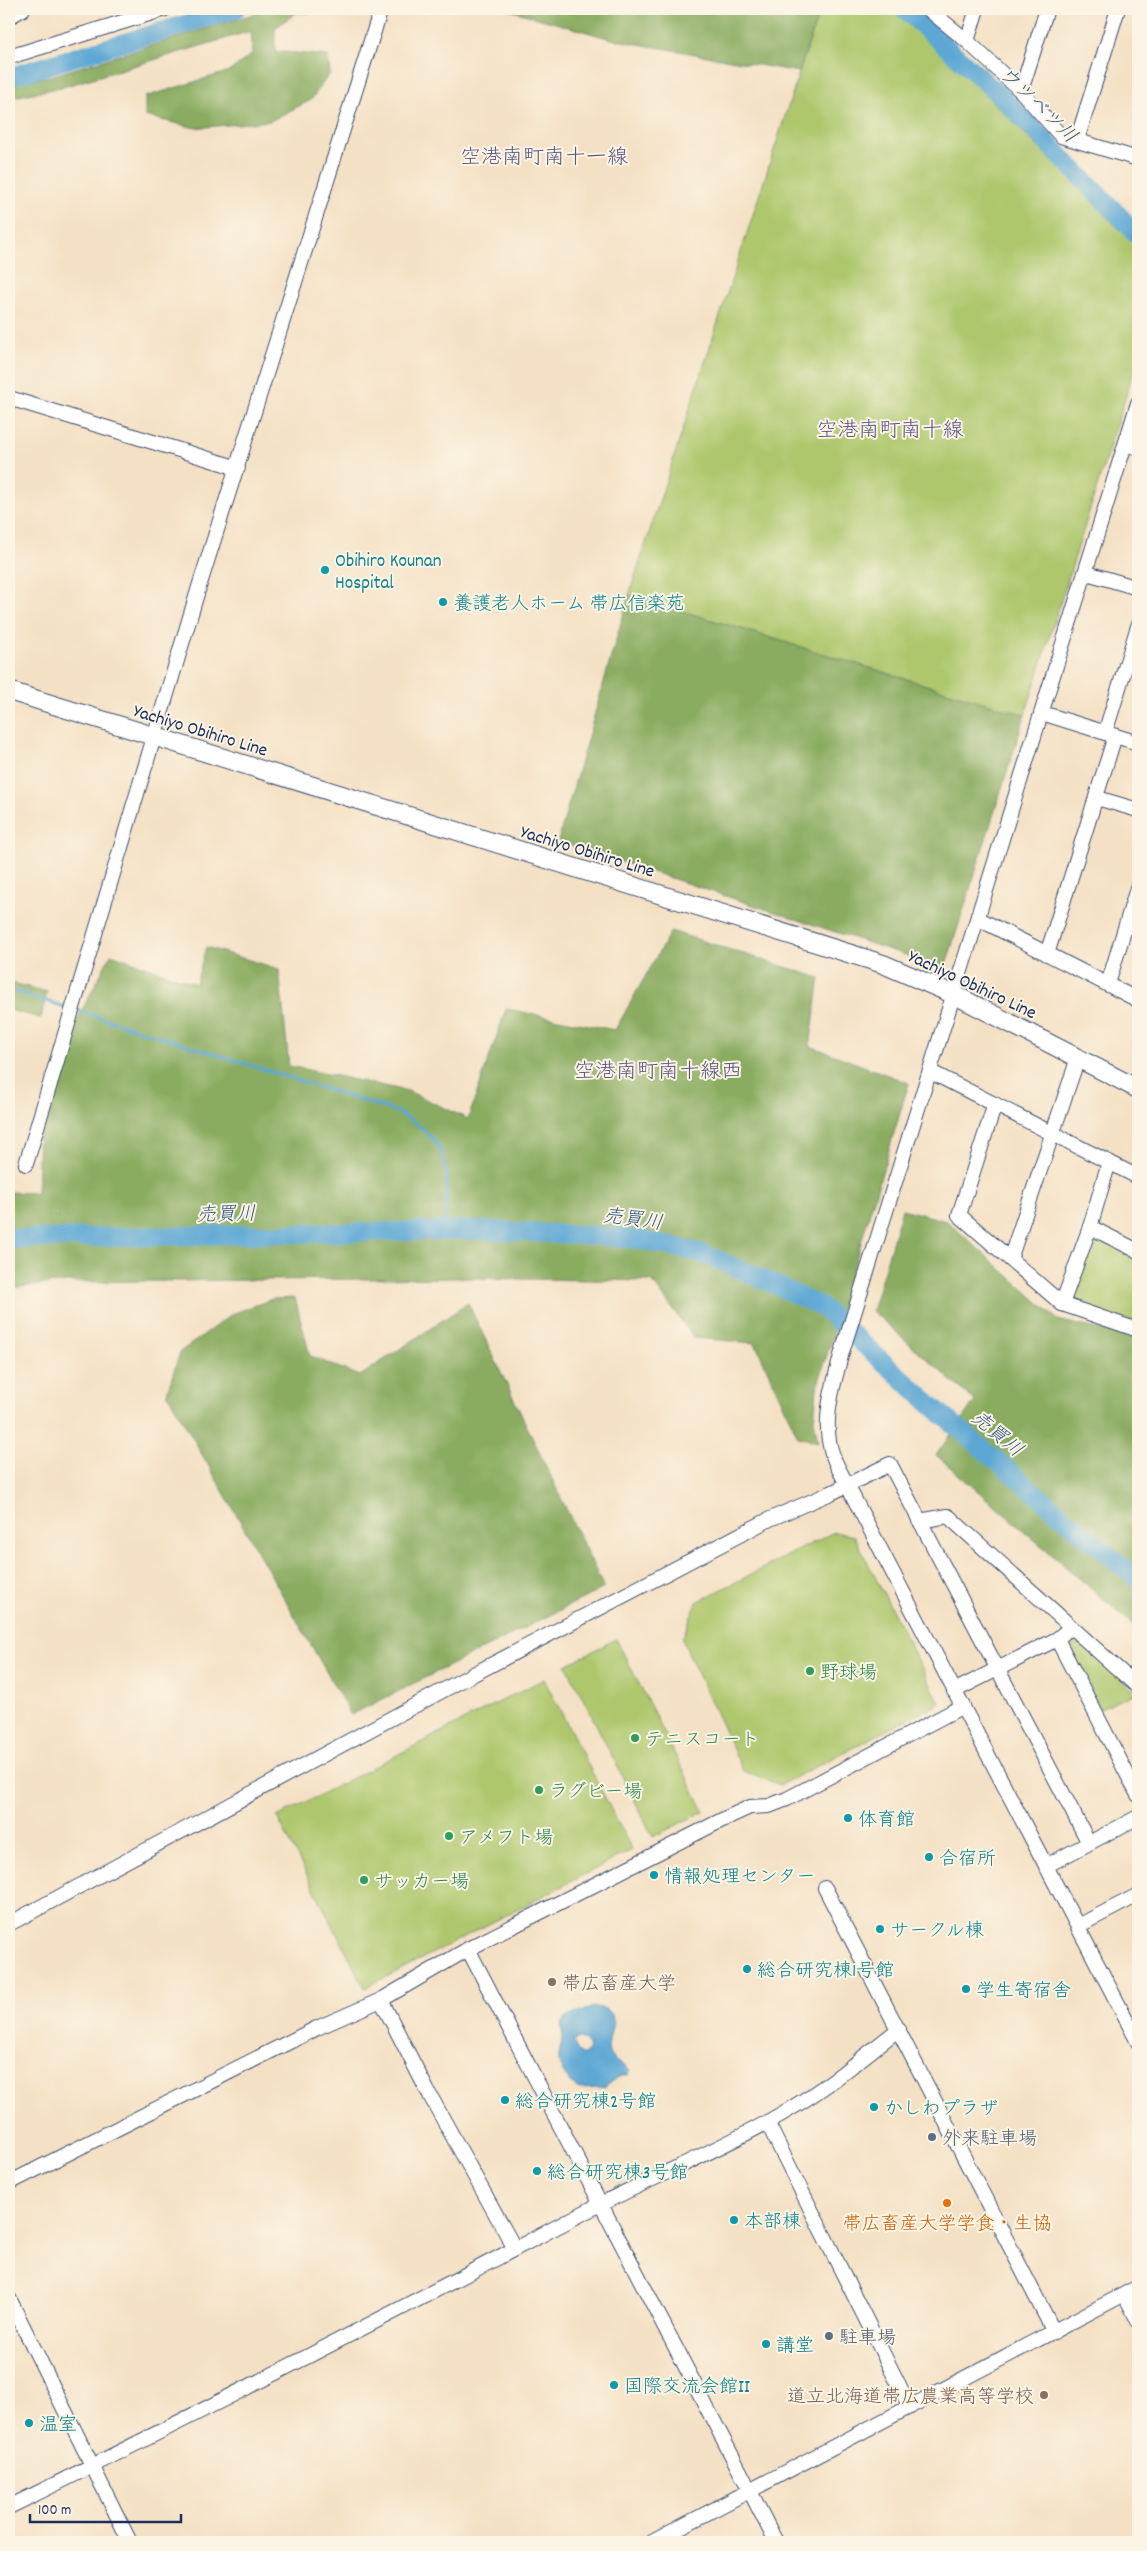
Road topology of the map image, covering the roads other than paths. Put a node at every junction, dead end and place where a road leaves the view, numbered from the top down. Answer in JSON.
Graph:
{"nodes":[{"id":1,"x":23,"y":9,"type":"edge"},
{"id":2,"x":165,"y":9,"type":"edge"},
{"id":3,"x":381,"y":9,"type":"edge"},
{"id":4,"x":928,"y":9,"type":"edge"},
{"id":5,"x":977,"y":9,"type":"edge"},
{"id":6,"x":1047,"y":9,"type":"edge"},
{"id":7,"x":1118,"y":9,"type":"edge"},
{"id":8,"x":9,"y":17,"type":"edge"},
{"id":9,"x":967,"y":41,"type":"junction"},
{"id":10,"x":9,"y":57,"type":"edge"},
{"id":11,"x":1021,"y":91,"type":"junction"},
{"id":12,"x":1077,"y":140,"type":"junction"},
{"id":13,"x":1138,"y":159,"type":"edge"},
{"id":14,"x":9,"y":398,"type":"edge"},
{"id":15,"x":1138,"y":403,"type":"edge"},
{"id":16,"x":1132,"y":446,"type":"edge"},
{"id":17,"x":238,"y":468,"type":"junction"},
{"id":18,"x":1087,"y":573,"type":"junction"},
{"id":19,"x":1138,"y":588,"type":"edge"},
{"id":20,"x":1138,"y":626,"type":"edge"},
{"id":21,"x":9,"y":692,"type":"edge"},
{"id":22,"x":1042,"y":713,"type":"junction"},
{"id":23,"x":1110,"y":734,"type":"junction"},
{"id":24,"x":154,"y":737,"type":"junction"},
{"id":25,"x":1138,"y":742,"type":"edge"},
{"id":26,"x":1097,"y":798,"type":"junction"},
{"id":27,"x":1138,"y":810,"type":"edge"},
{"id":28,"x":1138,"y":885,"type":"edge"},
{"id":29,"x":979,"y":919,"type":"junction"},
{"id":30,"x":1047,"y":954,"type":"junction"},
{"id":31,"x":1108,"y":984,"type":"junction"},
{"id":32,"x":955,"y":994,"type":"junction"},
{"id":33,"x":1138,"y":1000,"type":"edge"},
{"id":34,"x":1078,"y":1058,"type":"junction"},
{"id":35,"x":931,"y":1072,"type":"junction"},
{"id":36,"x":1138,"y":1089,"type":"edge"},
{"id":37,"x":994,"y":1104,"type":"junction"},
{"id":38,"x":1051,"y":1134,"type":"junction"},
{"id":39,"x":1109,"y":1162,"type":"junction"},
{"id":40,"x":26,"y":1164,"type":"dead end"},
{"id":41,"x":1138,"y":1177,"type":"edge"},
{"id":42,"x":1090,"y":1227,"type":"junction"},
{"id":43,"x":1138,"y":1251,"type":"edge"},
{"id":44,"x":1010,"y":1259,"type":"junction"},
{"id":45,"x":1062,"y":1304,"type":"junction"},
{"id":46,"x":1138,"y":1330,"type":"edge"},
{"id":47,"x":847,"y":1485,"type":"junction"},
{"id":48,"x":919,"y":1521,"type":"junction"},
{"id":49,"x":1071,"y":1627,"type":"junction"},
{"id":50,"x":1058,"y":1639,"type":"junction"},
{"id":51,"x":997,"y":1670,"type":"junction"},
{"id":52,"x":1138,"y":1687,"type":"edge"},
{"id":53,"x":954,"y":1690,"type":"junction"},
{"id":54,"x":963,"y":1706,"type":"junction"},
{"id":55,"x":1138,"y":1795,"type":"edge"},
{"id":56,"x":1138,"y":1817,"type":"edge"},
{"id":57,"x":1089,"y":1843,"type":"junction"},
{"id":58,"x":1046,"y":1866,"type":"junction"},
{"id":59,"x":825,"y":1888,"type":"dead end"},
{"id":60,"x":1138,"y":1895,"type":"edge"},
{"id":61,"x":9,"y":1924,"type":"edge"},
{"id":62,"x":1078,"y":1926,"type":"junction"},
{"id":63,"x":468,"y":1949,"type":"junction"},
{"id":64,"x":382,"y":2000,"type":"junction"},
{"id":65,"x":899,"y":2028,"type":"junction"},
{"id":66,"x":1138,"y":2042,"type":"edge"},
{"id":67,"x":767,"y":2122,"type":"junction"},
{"id":68,"x":9,"y":2183,"type":"edge"},
{"id":69,"x":600,"y":2204,"type":"junction"},
{"id":70,"x":515,"y":2249,"type":"junction"},
{"id":71,"x":1138,"y":2288,"type":"edge"},
{"id":72,"x":1124,"y":2294,"type":"junction"},
{"id":73,"x":9,"y":2298,"type":"edge"},
{"id":74,"x":1138,"y":2321,"type":"edge"},
{"id":75,"x":1054,"y":2332,"type":"junction"},
{"id":76,"x":910,"y":2407,"type":"junction"},
{"id":77,"x":92,"y":2466,"type":"junction"},
{"id":78,"x":747,"y":2486,"type":"junction"},
{"id":79,"x":9,"y":2506,"type":"edge"},
{"id":80,"x":130,"y":2542,"type":"edge"},
{"id":81,"x":652,"y":2542,"type":"edge"},
{"id":82,"x":776,"y":2542,"type":"edge"}],
"edges":[{"from":1,"to":8,"type":"street"},
{"from":2,"to":10,"type":"street"},
{"from":3,"to":17,"type":"street"},
{"from":4,"to":9,"type":"street"},
{"from":5,"to":9,"type":"street"},
{"from":6,"to":11,"type":"street"},
{"from":7,"to":12,"type":"street"},
{"from":9,"to":11,"type":"street"},
{"from":11,"to":12,"type":"street"},
{"from":12,"to":13,"type":"street"},
{"from":14,"to":17,"type":"street"},
{"from":15,"to":16,"type":"street"},
{"from":16,"to":18,"type":"street"},
{"from":17,"to":24,"type":"street"},
{"from":18,"to":19,"type":"street"},
{"from":18,"to":22,"type":"street"},
{"from":20,"to":23,"type":"street"},
{"from":21,"to":24,"type":"main road","name":"Yachiyo Obihiro Line"},
{"from":22,"to":23,"type":"street"},
{"from":22,"to":29,"type":"street"},
{"from":23,"to":25,"type":"street"},
{"from":23,"to":26,"type":"street"},
{"from":24,"to":32,"type":"main road","name":"Yachiyo Obihiro Line"},
{"from":24,"to":40,"type":"street"},
{"from":26,"to":27,"type":"street"},
{"from":26,"to":30,"type":"street"},
{"from":28,"to":31,"type":"street"},
{"from":29,"to":30,"type":"street"},
{"from":29,"to":32,"type":"street"},
{"from":30,"to":31,"type":"street"},
{"from":31,"to":33,"type":"street"},
{"from":32,"to":34,"type":"main road","name":"Yachiyo Obihiro Line"},
{"from":32,"to":35,"type":"street"},
{"from":34,"to":36,"type":"main road","name":"Yachiyo Obihiro Line"},
{"from":34,"to":38,"type":"street"},
{"from":35,"to":37,"type":"street"},
{"from":35,"to":47,"type":"street"},
{"from":37,"to":38,"type":"street"},
{"from":37,"to":44,"type":"street"},
{"from":38,"to":39,"type":"street"},
{"from":38,"to":44,"type":"street"},
{"from":39,"to":41,"type":"street"},
{"from":39,"to":42,"type":"street"},
{"from":42,"to":43,"type":"street"},
{"from":42,"to":45,"type":"street"},
{"from":44,"to":45,"type":"street"},
{"from":45,"to":46,"type":"street"},
{"from":47,"to":48,"type":"street"},
{"from":47,"to":53,"type":"street"},
{"from":47,"to":61,"type":"street"},
{"from":48,"to":49,"type":"street"},
{"from":48,"to":51,"type":"street"},
{"from":49,"to":50,"type":"street"},
{"from":49,"to":52,"type":"street"},
{"from":50,"to":51,"type":"street"},
{"from":50,"to":55,"type":"street"},
{"from":51,"to":53,"type":"street"},
{"from":51,"to":57,"type":"street"},
{"from":53,"to":54,"type":"street"},
{"from":54,"to":58,"type":"street"},
{"from":54,"to":63,"type":"street"},
{"from":56,"to":57,"type":"street"},
{"from":57,"to":58,"type":"street"},
{"from":58,"to":62,"type":"street"},
{"from":59,"to":65,"type":"street"},
{"from":60,"to":62,"type":"street"},
{"from":62,"to":66,"type":"street"},
{"from":63,"to":64,"type":"street"},
{"from":63,"to":69,"type":"street"},
{"from":64,"to":68,"type":"street"},
{"from":64,"to":70,"type":"street"},
{"from":65,"to":67,"type":"street"},
{"from":65,"to":75,"type":"street"},
{"from":67,"to":69,"type":"street"},
{"from":67,"to":76,"type":"street"},
{"from":69,"to":70,"type":"street"},
{"from":69,"to":78,"type":"street"},
{"from":70,"to":77,"type":"street"},
{"from":71,"to":72,"type":"street"},
{"from":72,"to":74,"type":"street"},
{"from":72,"to":75,"type":"street"},
{"from":73,"to":77,"type":"street"},
{"from":75,"to":76,"type":"street"},
{"from":76,"to":78,"type":"street"},
{"from":77,"to":79,"type":"street"},
{"from":77,"to":80,"type":"street"},
{"from":78,"to":81,"type":"street"},
{"from":78,"to":82,"type":"street"}]}
